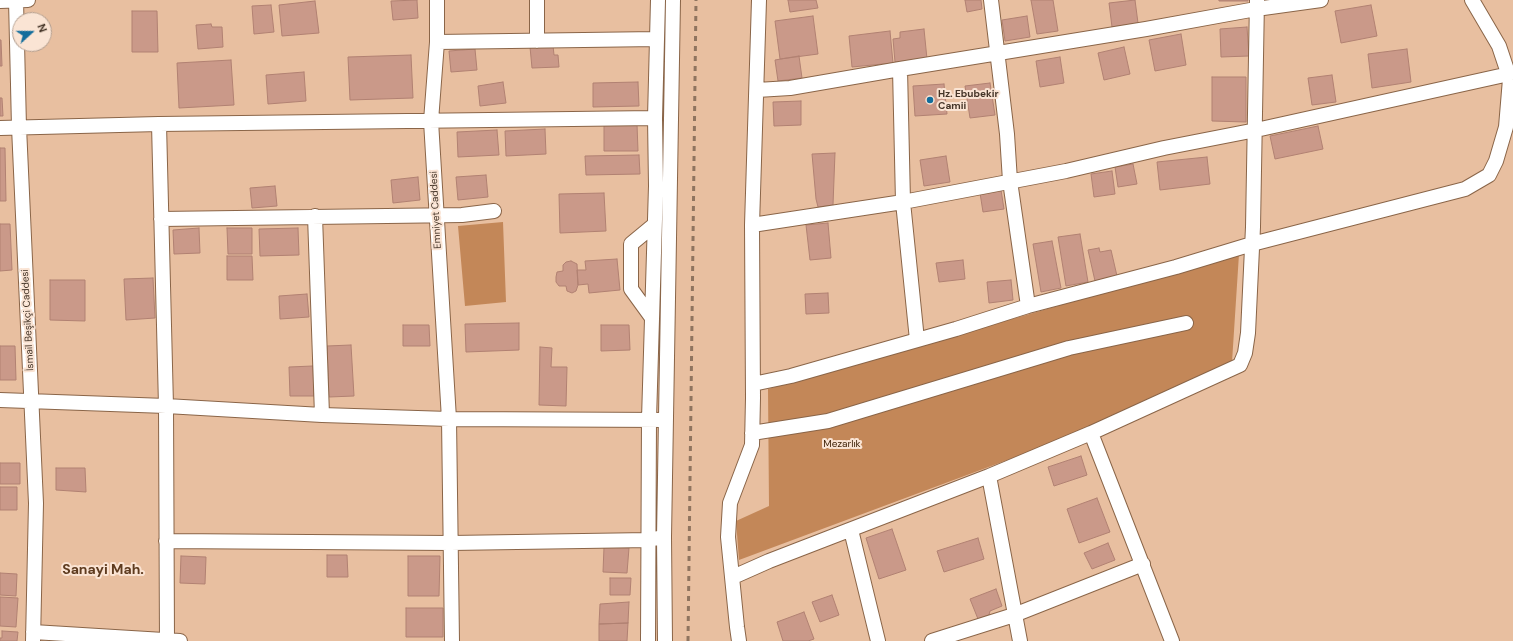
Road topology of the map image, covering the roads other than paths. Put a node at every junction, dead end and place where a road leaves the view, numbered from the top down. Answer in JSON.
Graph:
{"nodes":[{"id":1,"x":20,"y":0,"type":"edge"},
{"id":2,"x":437,"y":0,"type":"edge"},
{"id":3,"x":536,"y":0,"type":"edge"},
{"id":4,"x":658,"y":0,"type":"edge"},
{"id":5,"x":673,"y":0,"type":"edge"},
{"id":6,"x":759,"y":0,"type":"edge"},
{"id":7,"x":990,"y":0,"type":"edge"},
{"id":8,"x":1321,"y":0,"type":"edge"},
{"id":9,"x":1472,"y":0,"type":"edge"},
{"id":10,"x":0,"y":1,"type":"edge"},
{"id":11,"x":1256,"y":5,"type":"edge"},
{"id":12,"x":657,"y":39,"type":"junction"},
{"id":13,"x":537,"y":41,"type":"junction"},
{"id":14,"x":437,"y":42,"type":"junction"},
{"id":15,"x":998,"y":53,"type":"junction"},
{"id":16,"x":900,"y":69,"type":"junction"},
{"id":17,"x":1509,"y":74,"type":"junction"},
{"id":18,"x":757,"y":90,"type":"junction"},
{"id":19,"x":655,"y":118,"type":"junction"},
{"id":20,"x":431,"y":122,"type":"junction"},
{"id":21,"x":160,"y":124,"type":"junction"},
{"id":22,"x":0,"y":128,"type":"edge"},
{"id":23,"x":19,"y":128,"type":"junction"},
{"id":24,"x":1256,"y":130,"type":"junction"},
{"id":25,"x":1010,"y":181,"type":"junction"},
{"id":26,"x":903,"y":202,"type":"junction"},
{"id":27,"x":494,"y":212,"type":"dead end"},
{"id":28,"x":436,"y":215,"type":"junction"},
{"id":29,"x":315,"y":216,"type":"junction"},
{"id":30,"x":161,"y":219,"type":"junction"},
{"id":31,"x":654,"y":225,"type":"junction"},
{"id":32,"x":752,"y":225,"type":"junction"},
{"id":33,"x":1252,"y":244,"type":"junction"},
{"id":34,"x":1028,"y":306,"type":"junction"},
{"id":35,"x":652,"y":318,"type":"junction"},
{"id":36,"x":1186,"y":323,"type":"dead end"},
{"id":37,"x":917,"y":340,"type":"junction"},
{"id":38,"x":752,"y":384,"type":"junction"},
{"id":39,"x":0,"y":400,"type":"edge"},
{"id":40,"x":31,"y":402,"type":"junction"},
{"id":41,"x":166,"y":406,"type":"junction"},
{"id":42,"x":322,"y":415,"type":"junction"},
{"id":43,"x":449,"y":419,"type":"junction"},
{"id":44,"x":649,"y":419,"type":"junction"},
{"id":45,"x":666,"y":420,"type":"junction"},
{"id":46,"x":752,"y":433,"type":"junction"},
{"id":47,"x":1091,"y":433,"type":"junction"},
{"id":48,"x":989,"y":476,"type":"junction"},
{"id":49,"x":851,"y":530,"type":"junction"},
{"id":50,"x":664,"y":537,"type":"junction"},
{"id":51,"x":649,"y":540,"type":"junction"},
{"id":52,"x":166,"y":541,"type":"junction"},
{"id":53,"x":451,"y":543,"type":"junction"},
{"id":54,"x":1143,"y":564,"type":"junction"},
{"id":55,"x":733,"y":577,"type":"junction"},
{"id":56,"x":1014,"y":615,"type":"junction"},
{"id":57,"x":33,"y":636,"type":"edge"},
{"id":58,"x":171,"y":641,"type":"edge"},
{"id":59,"x":452,"y":641,"type":"edge"},
{"id":60,"x":648,"y":641,"type":"edge"},
{"id":61,"x":665,"y":641,"type":"edge"},
{"id":62,"x":739,"y":641,"type":"edge"},
{"id":63,"x":878,"y":641,"type":"edge"},
{"id":64,"x":932,"y":641,"type":"edge"},
{"id":65,"x":1020,"y":641,"type":"edge"},
{"id":66,"x":1172,"y":641,"type":"edge"}],
"edges":[{"from":1,"to":10,"type":"street"},
{"from":1,"to":23,"type":"street","name":"İsmail Beşikçi Caddesi"},
{"from":2,"to":14,"type":"street","name":"Emniyet Caddesi"},
{"from":3,"to":13,"type":"street"},
{"from":4,"to":12,"type":"street"},
{"from":5,"to":45,"type":"street"},
{"from":6,"to":18,"type":"street"},
{"from":7,"to":15,"type":"street"},
{"from":8,"to":11,"type":"street"},
{"from":9,"to":17,"type":"street"},
{"from":11,"to":15,"type":"street"},
{"from":11,"to":24,"type":"street"},
{"from":12,"to":13,"type":"street"},
{"from":12,"to":19,"type":"street"},
{"from":13,"to":14,"type":"street"},
{"from":14,"to":20,"type":"street","name":"Emniyet Caddesi"},
{"from":15,"to":16,"type":"street"},
{"from":15,"to":25,"type":"street"},
{"from":16,"to":18,"type":"street"},
{"from":16,"to":26,"type":"street"},
{"from":17,"to":24,"type":"street"},
{"from":17,"to":33,"type":"street"},
{"from":18,"to":32,"type":"street"},
{"from":19,"to":20,"type":"street"},
{"from":19,"to":31,"type":"street"},
{"from":20,"to":21,"type":"street"},
{"from":20,"to":28,"type":"street","name":"Emniyet Caddesi"},
{"from":21,"to":23,"type":"street"},
{"from":21,"to":30,"type":"street"},
{"from":22,"to":23,"type":"street"},
{"from":23,"to":40,"type":"street","name":"İsmail Beşikçi Caddesi"},
{"from":24,"to":25,"type":"street"},
{"from":24,"to":33,"type":"street"},
{"from":25,"to":26,"type":"street"},
{"from":25,"to":34,"type":"street"},
{"from":26,"to":32,"type":"street"},
{"from":26,"to":37,"type":"street"},
{"from":27,"to":28,"type":"street"},
{"from":28,"to":29,"type":"street"},
{"from":28,"to":43,"type":"street","name":"Emniyet Caddesi"},
{"from":29,"to":30,"type":"street"},
{"from":29,"to":42,"type":"street"},
{"from":30,"to":41,"type":"street"},
{"from":31,"to":35,"type":"street"},
{"from":31,"to":35,"type":"street"},
{"from":32,"to":38,"type":"street"},
{"from":33,"to":34,"type":"street"},
{"from":33,"to":47,"type":"street"},
{"from":34,"to":37,"type":"street"},
{"from":35,"to":44,"type":"street"},
{"from":36,"to":46,"type":"street"},
{"from":37,"to":38,"type":"street"},
{"from":38,"to":46,"type":"street"},
{"from":39,"to":40,"type":"street"},
{"from":40,"to":41,"type":"street"},
{"from":40,"to":57,"type":"street","name":"İsmail Beşikçi Caddesi"},
{"from":41,"to":42,"type":"street"},
{"from":41,"to":52,"type":"street"},
{"from":42,"to":43,"type":"street"},
{"from":43,"to":44,"type":"street"},
{"from":43,"to":53,"type":"street","name":"Emniyet Caddesi"},
{"from":44,"to":45,"type":"street"},
{"from":44,"to":51,"type":"street"},
{"from":45,"to":50,"type":"street"},
{"from":46,"to":55,"type":"street"},
{"from":47,"to":48,"type":"street"},
{"from":47,"to":54,"type":"street"},
{"from":48,"to":49,"type":"street"},
{"from":48,"to":56,"type":"street"},
{"from":49,"to":55,"type":"street"},
{"from":49,"to":63,"type":"street"},
{"from":50,"to":51,"type":"street"},
{"from":50,"to":61,"type":"street"},
{"from":51,"to":53,"type":"street"},
{"from":51,"to":60,"type":"street"},
{"from":52,"to":53,"type":"street"},
{"from":52,"to":58,"type":"street"},
{"from":53,"to":59,"type":"street","name":"Emniyet Caddesi"},
{"from":54,"to":56,"type":"street"},
{"from":54,"to":66,"type":"street"},
{"from":55,"to":62,"type":"street"},
{"from":56,"to":64,"type":"street"},
{"from":56,"to":65,"type":"street"},
{"from":57,"to":58,"type":"street"}]}
